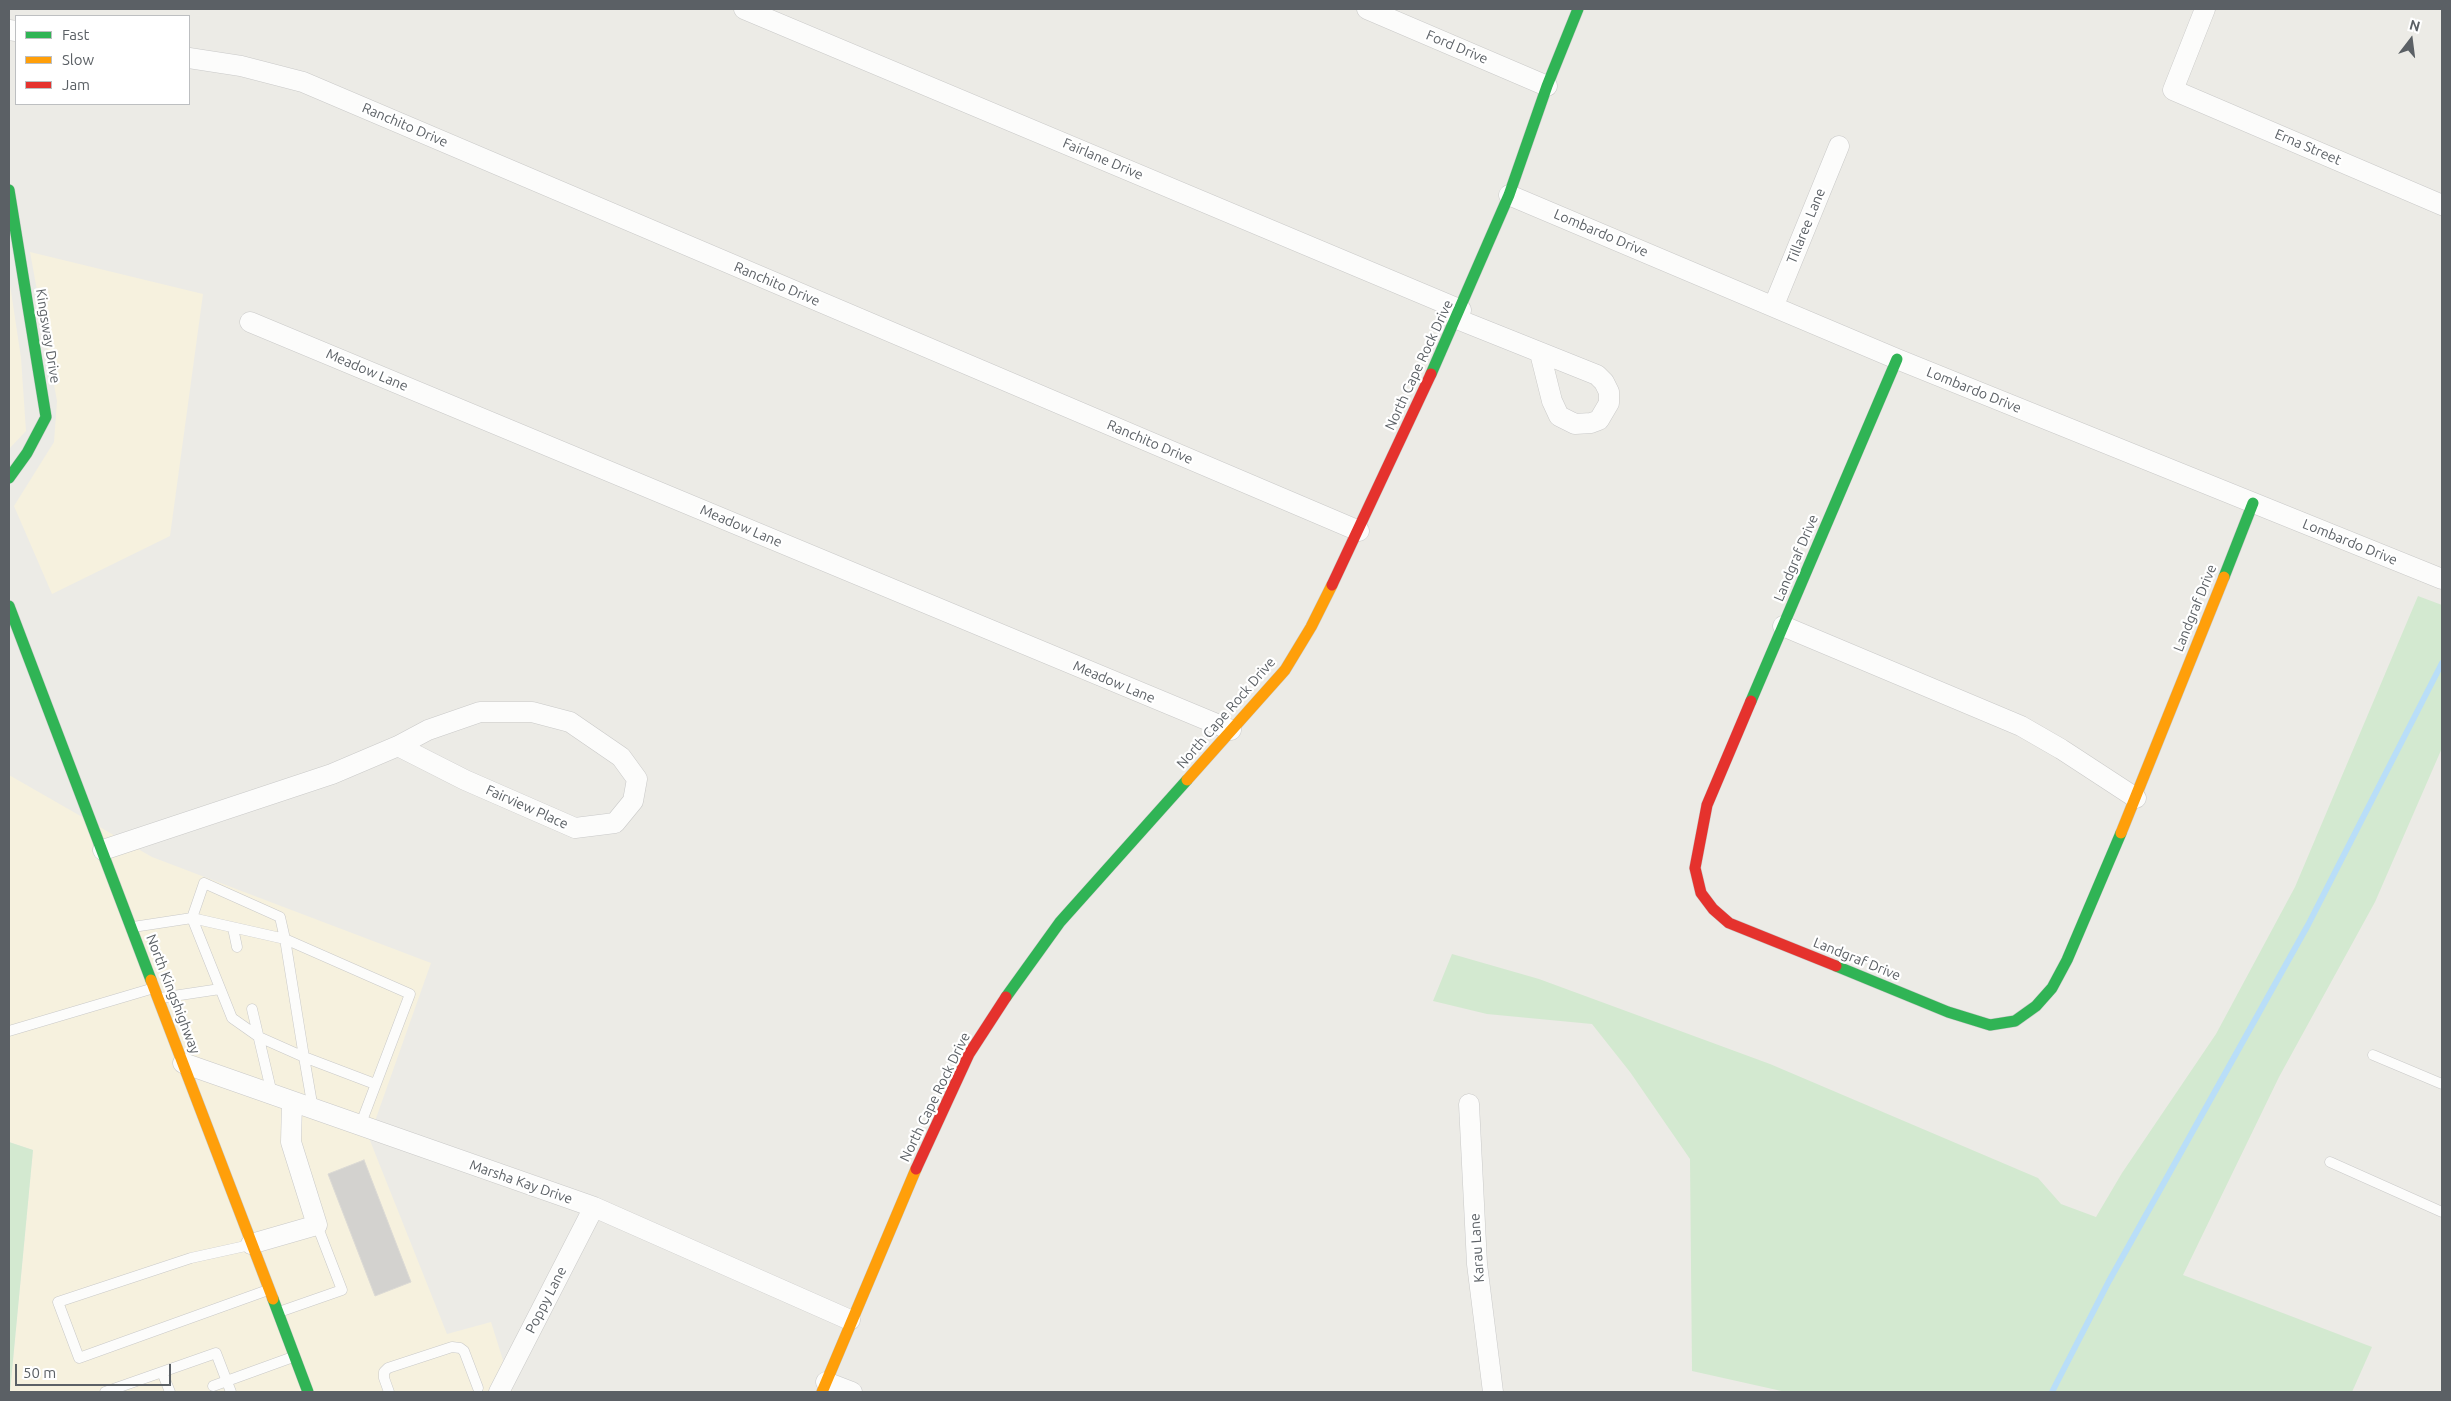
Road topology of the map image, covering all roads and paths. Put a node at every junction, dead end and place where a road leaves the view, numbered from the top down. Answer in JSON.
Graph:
{"nodes":[{"id":1,"x":744,"y":9,"type":"edge"},
{"id":2,"x":1367,"y":9,"type":"edge"},
{"id":3,"x":1578,"y":9,"type":"edge"},
{"id":4,"x":2205,"y":9,"type":"edge"},
{"id":5,"x":190,"y":58,"type":"edge"},
{"id":6,"x":1547,"y":86,"type":"junction"},
{"id":7,"x":1839,"y":146,"type":"dead end"},
{"id":8,"x":9,"y":190,"type":"edge"},
{"id":9,"x":1509,"y":195,"type":"junction"},
{"id":10,"x":2442,"y":205,"type":"edge"},
{"id":11,"x":1774,"y":305,"type":"junction"},
{"id":12,"x":1459,"y":314,"type":"junction"},
{"id":13,"x":250,"y":322,"type":"dead end"},
{"id":14,"x":1540,"y":354,"type":"dead end"},
{"id":15,"x":1897,"y":359,"type":"junction"},
{"id":16,"x":9,"y":478,"type":"edge"},
{"id":17,"x":2253,"y":503,"type":"junction"},
{"id":18,"x":1359,"y":532,"type":"junction"},
{"id":19,"x":2437,"y":577,"type":"edge"},
{"id":20,"x":9,"y":606,"type":"edge"},
{"id":21,"x":1783,"y":626,"type":"junction"},
{"id":22,"x":1231,"y":730,"type":"junction"},
{"id":23,"x":398,"y":746,"type":"junction"},
{"id":24,"x":2136,"y":798,"type":"junction"},
{"id":25,"x":103,"y":850,"type":"junction"},
{"id":26,"x":192,"y":918,"type":"junction"},
{"id":27,"x":132,"y":927,"type":"junction"},
{"id":28,"x":233,"y":928,"type":"junction"},
{"id":29,"x":286,"y":939,"type":"junction"},
{"id":30,"x":237,"y":947,"type":"dead end"},
{"id":31,"x":220,"y":989,"type":"junction"},
{"id":32,"x":157,"y":993,"type":"junction"},
{"id":33,"x":252,"y":1009,"type":"dead end"},
{"id":34,"x":9,"y":1031,"type":"edge"},
{"id":35,"x":259,"y":1037,"type":"junction"},
{"id":36,"x":2373,"y":1055,"type":"dead end"},
{"id":37,"x":304,"y":1057,"type":"junction"},
{"id":38,"x":183,"y":1063,"type":"junction"},
{"id":39,"x":375,"y":1084,"type":"junction"},
{"id":40,"x":2442,"y":1084,"type":"edge"},
{"id":41,"x":272,"y":1094,"type":"junction"},
{"id":42,"x":292,"y":1103,"type":"junction"},
{"id":43,"x":1469,"y":1104,"type":"dead end"},
{"id":44,"x":313,"y":1109,"type":"junction"},
{"id":45,"x":360,"y":1126,"type":"junction"},
{"id":46,"x":2330,"y":1162,"type":"dead end"},
{"id":47,"x":594,"y":1207,"type":"junction"},
{"id":48,"x":2442,"y":1212,"type":"edge"},
{"id":49,"x":317,"y":1224,"type":"junction"},
{"id":50,"x":251,"y":1244,"type":"junction"},
{"id":51,"x":268,"y":1289,"type":"junction"},
{"id":52,"x":277,"y":1312,"type":"junction"},
{"id":53,"x":850,"y":1320,"type":"junction"},
{"id":54,"x":294,"y":1357,"type":"junction"},
{"id":55,"x":162,"y":1372,"type":"junction"},
{"id":56,"x":227,"y":1382,"type":"junction"},
{"id":57,"x":214,"y":1386,"type":"dead end"},
{"id":58,"x":824,"y":1387,"type":"edge"},
{"id":59,"x":478,"y":1388,"type":"dead end"},
{"id":60,"x":105,"y":1392,"type":"edge"},
{"id":61,"x":170,"y":1392,"type":"edge"},
{"id":62,"x":231,"y":1392,"type":"edge"},
{"id":63,"x":308,"y":1392,"type":"edge"},
{"id":64,"x":389,"y":1392,"type":"edge"},
{"id":65,"x":499,"y":1392,"type":"edge"},
{"id":66,"x":852,"y":1392,"type":"edge"},
{"id":67,"x":1493,"y":1392,"type":"edge"}],
"edges":[{"from":1,"to":12,"type":"street","name":"Fairlane Drive"},
{"from":2,"to":6,"type":"street","name":"Ford Drive"},
{"from":3,"to":6,"type":"street","name":"North Cape Rock Drive"},
{"from":4,"to":10,"type":"street","name":"Erna Street"},
{"from":5,"to":18,"type":"street","name":"Ranchito Drive"},
{"from":6,"to":9,"type":"street","name":"North Cape Rock Drive"},
{"from":7,"to":11,"type":"street","name":"Tillaree Lane"},
{"from":8,"to":16,"type":"street","name":"Kingsway Drive"},
{"from":9,"to":11,"type":"street","name":"Lombardo Drive"},
{"from":9,"to":12,"type":"street","name":"North Cape Rock Drive"},
{"from":11,"to":15,"type":"street","name":"Lombardo Drive"},
{"from":12,"to":14,"type":"street","name":"Fairlane Drive"},
{"from":12,"to":18,"type":"street","name":"North Cape Rock Drive"},
{"from":13,"to":22,"type":"street","name":"Meadow Lane"},
{"from":15,"to":17,"type":"street","name":"Lombardo Drive"},
{"from":15,"to":21,"type":"street","name":"Landgraf Drive"},
{"from":17,"to":19,"type":"street","name":"Lombardo Drive"},
{"from":17,"to":24,"type":"street","name":"Landgraf Drive"},
{"from":18,"to":22,"type":"street","name":"North Cape Rock Drive"},
{"from":20,"to":25,"type":"street","name":"North Kingshighway"},
{"from":21,"to":24,"type":"street"},
{"from":21,"to":24,"type":"street","name":"Landgraf Drive"},
{"from":22,"to":53,"type":"street","name":"North Cape Rock Drive"},
{"from":23,"to":23,"type":"street","name":"Fairview Place"},
{"from":23,"to":25,"type":"street","name":"Fairview Place"},
{"from":25,"to":27,"type":"street","name":"North Kingshighway"},
{"from":26,"to":27,"type":"lane"},
{"from":26,"to":28,"type":"lane"},
{"from":26,"to":29,"type":"lane"},
{"from":26,"to":31,"type":"lane"},
{"from":27,"to":32,"type":"street","name":"North Kingshighway"},
{"from":28,"to":29,"type":"lane"},
{"from":28,"to":30,"type":"lane"},
{"from":29,"to":37,"type":"lane"},
{"from":29,"to":39,"type":"lane"},
{"from":31,"to":32,"type":"lane"},
{"from":31,"to":35,"type":"lane"},
{"from":32,"to":34,"type":"lane"},
{"from":32,"to":38,"type":"street","name":"North Kingshighway"},
{"from":33,"to":35,"type":"lane"},
{"from":35,"to":37,"type":"lane"},
{"from":35,"to":41,"type":"lane"},
{"from":36,"to":40,"type":"lane"},
{"from":37,"to":39,"type":"lane"},
{"from":37,"to":44,"type":"lane"},
{"from":38,"to":41,"type":"street","name":"Marsha Kay Drive"},
{"from":38,"to":50,"type":"street","name":"North Kingshighway"},
{"from":39,"to":45,"type":"lane"},
{"from":41,"to":42,"type":"street","name":"Marsha Kay Drive"},
{"from":42,"to":44,"type":"street","name":"Marsha Kay Drive"},
{"from":42,"to":49,"type":"street"},
{"from":43,"to":67,"type":"street","name":"Karau Lane"},
{"from":44,"to":45,"type":"street","name":"Marsha Kay Drive"},
{"from":45,"to":47,"type":"street","name":"Marsha Kay Drive"},
{"from":46,"to":48,"type":"lane"},
{"from":47,"to":53,"type":"street","name":"Marsha Kay Drive"},
{"from":47,"to":65,"type":"street","name":"Poppy Lane"},
{"from":49,"to":50,"type":"street"},
{"from":49,"to":52,"type":"lane"},
{"from":50,"to":51,"type":"street","name":"North Kingshighway"},
{"from":50,"to":51,"type":"lane"},
{"from":51,"to":52,"type":"street","name":"North Kingshighway"},
{"from":52,"to":54,"type":"street","name":"North Kingshighway"},
{"from":53,"to":58,"type":"street","name":"North Cape Rock Drive"},
{"from":54,"to":56,"type":"lane"},
{"from":54,"to":63,"type":"street","name":"North Kingshighway"},
{"from":55,"to":56,"type":"lane"},
{"from":55,"to":60,"type":"lane"},
{"from":55,"to":61,"type":"lane"},
{"from":56,"to":57,"type":"lane"},
{"from":56,"to":62,"type":"lane"},
{"from":58,"to":66,"type":"street"},
{"from":59,"to":64,"type":"lane"}]}
